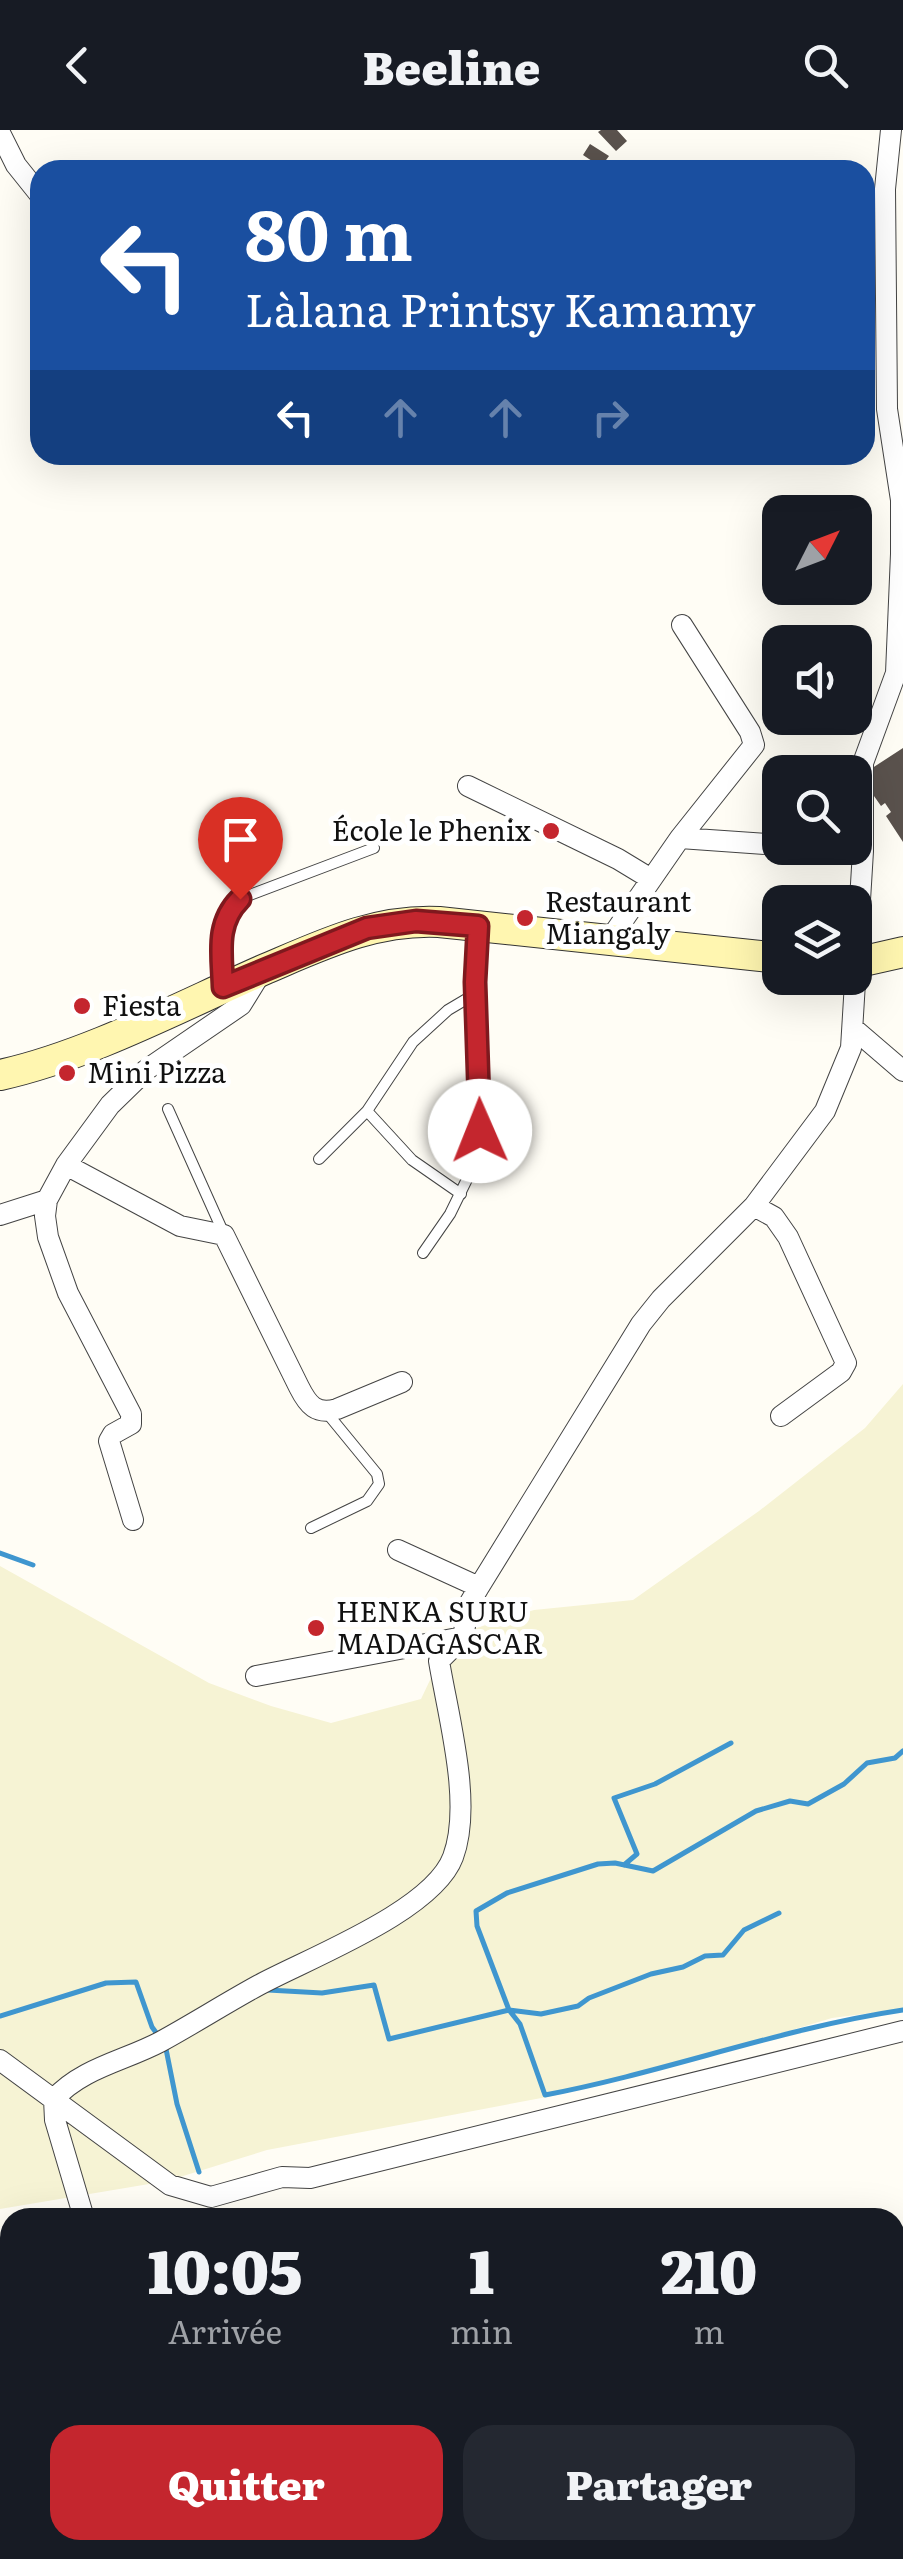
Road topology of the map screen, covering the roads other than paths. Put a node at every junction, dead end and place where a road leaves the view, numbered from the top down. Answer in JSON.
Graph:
{"nodes":[{"id":1,"x":891,"y":130,"type":"edge"},
{"id":2,"x":0,"y":133,"type":"edge"},
{"id":3,"x":30,"y":182,"type":"edge"},
{"id":4,"x":682,"y":625,"type":"dead end"},
{"id":5,"x":866,"y":755,"type":"edge"},
{"id":6,"x":468,"y":786,"type":"dead end"},
{"id":7,"x":680,"y":838,"type":"junction"},
{"id":8,"x":762,"y":844,"type":"edge"},
{"id":9,"x":374,"y":848,"type":"dead end"},
{"id":10,"x":651,"y":879,"type":"junction"},
{"id":11,"x":478,"y":926,"type":"junction"},
{"id":12,"x":608,"y":942,"type":"junction"},
{"id":13,"x":903,"y":952,"type":"edge"},
{"id":14,"x":762,"y":956,"type":"edge"},
{"id":15,"x":872,"y":959,"type":"edge"},
{"id":16,"x":262,"y":970,"type":"junction"},
{"id":17,"x":223,"y":987,"type":"junction"},
{"id":18,"x":475,"y":994,"type":"junction"},
{"id":19,"x":855,"y":995,"type":"edge"},
{"id":20,"x":853,"y":1028,"type":"junction"},
{"id":21,"x":903,"y":1071,"type":"edge"},
{"id":22,"x":0,"y":1075,"type":"edge"},
{"id":23,"x":168,"y":1109,"type":"dead end"},
{"id":24,"x":367,"y":1110,"type":"junction"},
{"id":25,"x":319,"y":1159,"type":"dead end"},
{"id":26,"x":66,"y":1165,"type":"junction"},
{"id":27,"x":461,"y":1194,"type":"junction"},
{"id":28,"x":47,"y":1200,"type":"junction"},
{"id":29,"x":754,"y":1206,"type":"junction"},
{"id":30,"x":0,"y":1214,"type":"edge"},
{"id":31,"x":224,"y":1235,"type":"junction"},
{"id":32,"x":424,"y":1253,"type":"dead end"},
{"id":33,"x":402,"y":1382,"type":"dead end"},
{"id":34,"x":326,"y":1412,"type":"junction"},
{"id":35,"x":781,"y":1416,"type":"dead end"},
{"id":36,"x":132,"y":1520,"type":"dead end"},
{"id":37,"x":311,"y":1528,"type":"dead end"},
{"id":38,"x":398,"y":1550,"type":"dead end"},
{"id":39,"x":479,"y":1588,"type":"junction"},
{"id":40,"x":463,"y":1636,"type":"junction"},
{"id":41,"x":256,"y":1676,"type":"dead end"},
{"id":42,"x":903,"y":2031,"type":"edge"},
{"id":43,"x":0,"y":2060,"type":"edge"},
{"id":44,"x":54,"y":2099,"type":"junction"},
{"id":45,"x":200,"y":2194,"type":"junction"},
{"id":46,"x":81,"y":2208,"type":"edge"},
{"id":47,"x":205,"y":2208,"type":"edge"}],
"edges":[{"from":1,"to":5,"type":"street"},
{"from":2,"to":3,"type":"street"},
{"from":4,"to":7,"type":"street"},
{"from":6,"to":10,"type":"street"},
{"from":7,"to":8,"type":"street"},
{"from":7,"to":10,"type":"street"},
{"from":9,"to":17,"type":"lane"},
{"from":10,"to":12,"type":"street"},
{"from":11,"to":12,"type":"street"},
{"from":11,"to":16,"type":"street"},
{"from":11,"to":18,"type":"lane"},
{"from":12,"to":14,"type":"street"},
{"from":13,"to":15,"type":"street"},
{"from":16,"to":17,"type":"street"},
{"from":16,"to":26,"type":"street"},
{"from":17,"to":22,"type":"street"},
{"from":18,"to":24,"type":"lane"},
{"from":18,"to":27,"type":"lane"},
{"from":19,"to":20,"type":"street"},
{"from":20,"to":21,"type":"street"},
{"from":20,"to":29,"type":"street"},
{"from":23,"to":31,"type":"lane"},
{"from":24,"to":25,"type":"lane"},
{"from":24,"to":27,"type":"lane"},
{"from":26,"to":28,"type":"street"},
{"from":26,"to":31,"type":"street"},
{"from":27,"to":32,"type":"lane"},
{"from":28,"to":30,"type":"street"},
{"from":28,"to":36,"type":"street"},
{"from":29,"to":35,"type":"street"},
{"from":29,"to":39,"type":"street"},
{"from":31,"to":34,"type":"street"},
{"from":33,"to":34,"type":"street"},
{"from":34,"to":37,"type":"lane"},
{"from":38,"to":39,"type":"street"},
{"from":39,"to":40,"type":"street"},
{"from":40,"to":41,"type":"street"},
{"from":40,"to":44,"type":"street"},
{"from":42,"to":45,"type":"street"},
{"from":43,"to":44,"type":"street"},
{"from":44,"to":45,"type":"street"},
{"from":44,"to":46,"type":"street"},
{"from":45,"to":47,"type":"street"}]}
